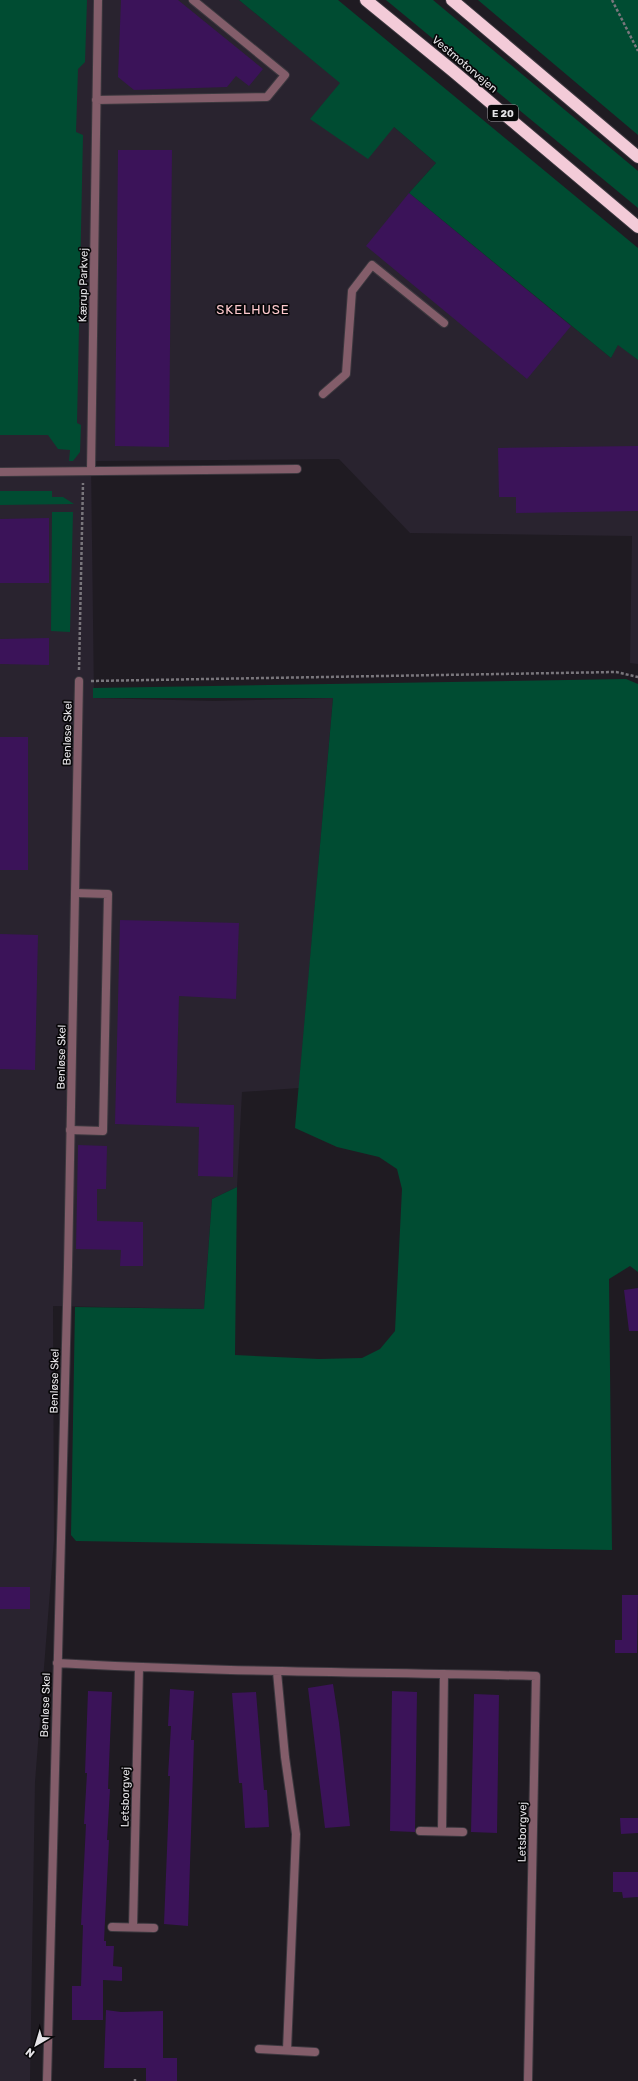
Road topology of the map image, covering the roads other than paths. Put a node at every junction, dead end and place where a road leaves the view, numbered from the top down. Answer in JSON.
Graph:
{"nodes":[{"id":1,"x":98,"y":0,"type":"edge"},
{"id":2,"x":193,"y":0,"type":"edge"},
{"id":3,"x":366,"y":0,"type":"edge"},
{"id":4,"x":452,"y":0,"type":"edge"},
{"id":5,"x":96,"y":100,"type":"junction"},
{"id":6,"x":638,"y":157,"type":"edge"},
{"id":7,"x":638,"y":227,"type":"edge"},
{"id":8,"x":444,"y":323,"type":"dead end"},
{"id":9,"x":323,"y":394,"type":"dead end"},
{"id":10,"x":297,"y":469,"type":"dead end"},
{"id":11,"x":0,"y":472,"type":"edge"},
{"id":12,"x":87,"y":472,"type":"junction"},
{"id":13,"x":79,"y":681,"type":"road end"},
{"id":14,"x":75,"y":893,"type":"junction"},
{"id":15,"x":70,"y":1130,"type":"junction"},
{"id":16,"x":57,"y":1663,"type":"junction"},
{"id":17,"x":139,"y":1668,"type":"junction"},
{"id":18,"x":277,"y":1672,"type":"junction"},
{"id":19,"x":444,"y":1674,"type":"junction"},
{"id":20,"x":420,"y":1830,"type":"dead end"},
{"id":21,"x":442,"y":1831,"type":"junction"},
{"id":22,"x":463,"y":1832,"type":"dead end"},
{"id":23,"x":112,"y":1927,"type":"dead end"},
{"id":24,"x":133,"y":1927,"type":"junction"},
{"id":25,"x":154,"y":1928,"type":"dead end"},
{"id":26,"x":259,"y":2049,"type":"dead end"},
{"id":27,"x":286,"y":2050,"type":"junction"},
{"id":28,"x":315,"y":2052,"type":"dead end"},
{"id":29,"x":47,"y":2081,"type":"edge"},
{"id":30,"x":528,"y":2081,"type":"edge"}],
"edges":[{"from":1,"to":5,"type":"street","name":"Kærup Parkvej"},
{"from":2,"to":5,"type":"street"},
{"from":3,"to":7,"type":"highway","name":"Vestmotorvejen","number":"E 20"},
{"from":4,"to":6,"type":"highway"},
{"from":5,"to":12,"type":"street","name":"Kærup Parkvej"},
{"from":8,"to":9,"type":"street"},
{"from":10,"to":12,"type":"street"},
{"from":11,"to":12,"type":"street"},
{"from":13,"to":14,"type":"street","name":"Benløse Skel"},
{"from":14,"to":15,"type":"street","name":"Benløse Skel"},
{"from":14,"to":15,"type":"street"},
{"from":15,"to":16,"type":"street","name":"Benløse Skel"},
{"from":16,"to":17,"type":"street","name":"Letsborgvej"},
{"from":16,"to":29,"type":"street","name":"Benløse Skel"},
{"from":17,"to":18,"type":"street","name":"Letsborgvej"},
{"from":17,"to":24,"type":"street","name":"Letsborgvej"},
{"from":18,"to":19,"type":"street","name":"Letsborgvej"},
{"from":18,"to":27,"type":"street"},
{"from":19,"to":21,"type":"street"},
{"from":19,"to":30,"type":"street","name":"Letsborgvej"},
{"from":20,"to":21,"type":"street"},
{"from":21,"to":22,"type":"street"},
{"from":23,"to":24,"type":"street"},
{"from":24,"to":25,"type":"street"},
{"from":26,"to":27,"type":"street"},
{"from":27,"to":28,"type":"street"}]}
